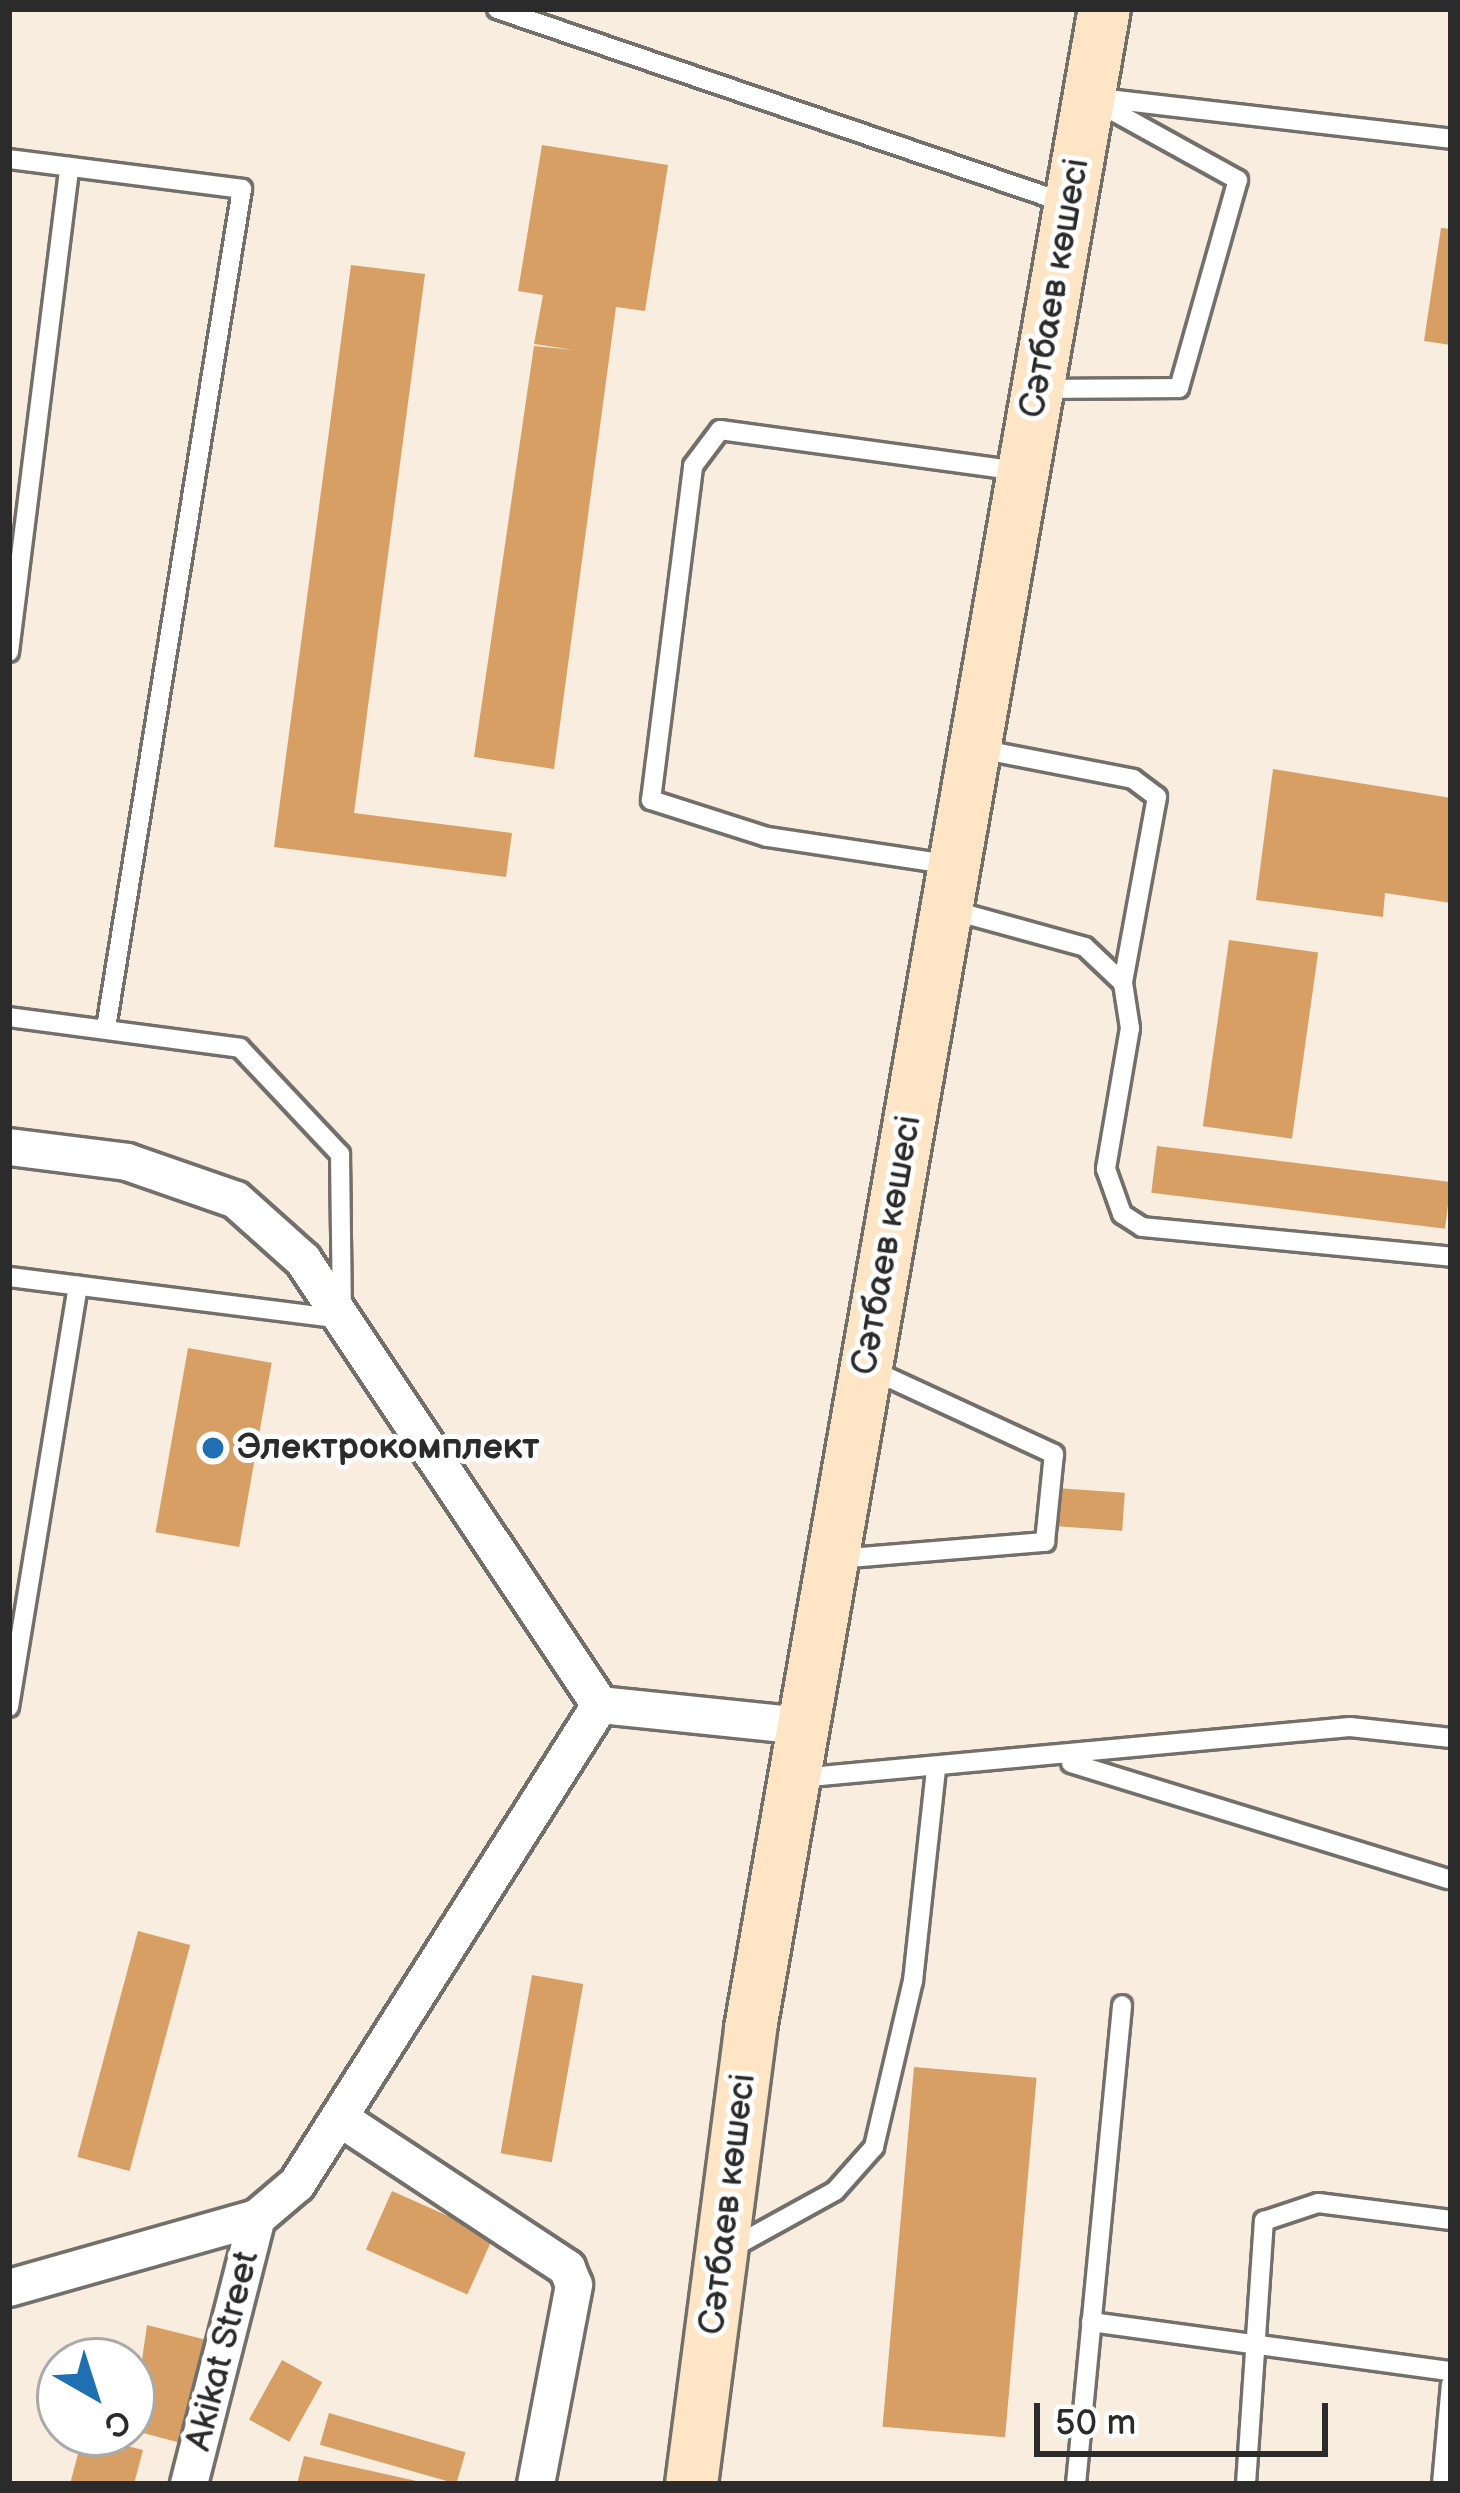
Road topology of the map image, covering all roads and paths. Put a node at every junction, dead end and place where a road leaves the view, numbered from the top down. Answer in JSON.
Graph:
{"nodes":[{"id":1,"x":496,"y":9,"type":"edge"},
{"id":2,"x":1104,"y":9,"type":"edge"},
{"id":3,"x":1088,"y":97,"type":"junction"},
{"id":4,"x":1451,"y":139,"type":"edge"},
{"id":5,"x":9,"y":159,"type":"edge"},
{"id":6,"x":69,"y":167,"type":"junction"},
{"id":7,"x":1069,"y":204,"type":"junction"},
{"id":8,"x":1038,"y":389,"type":"junction"},
{"id":9,"x":1023,"y":472,"type":"junction"},
{"id":10,"x":9,"y":652,"type":"edge"},
{"id":11,"x":974,"y":748,"type":"junction"},
{"id":12,"x":950,"y":887,"type":"junction"},
{"id":13,"x":1124,"y":983,"type":"junction"},
{"id":14,"x":9,"y":1017,"type":"edge"},
{"id":15,"x":106,"y":1028,"type":"junction"},
{"id":16,"x":9,"y":1147,"type":"edge"},
{"id":17,"x":1451,"y":1257,"type":"edge"},
{"id":18,"x":9,"y":1276,"type":"edge"},
{"id":19,"x":78,"y":1286,"type":"junction"},
{"id":20,"x":342,"y":1318,"type":"junction"},
{"id":21,"x":866,"y":1367,"type":"junction"},
{"id":22,"x":832,"y":1560,"type":"junction"},
{"id":23,"x":600,"y":1705,"type":"junction"},
{"id":24,"x":9,"y":1707,"type":"edge"},
{"id":25,"x":803,"y":1726,"type":"junction"},
{"id":26,"x":1451,"y":1738,"type":"edge"},
{"id":27,"x":1061,"y":1760,"type":"junction"},
{"id":28,"x":936,"y":1768,"type":"junction"},
{"id":29,"x":794,"y":1779,"type":"junction"},
{"id":30,"x":1449,"y":1879,"type":"edge"},
{"id":31,"x":1122,"y":2006,"type":"dead end"},
{"id":32,"x":341,"y":2119,"type":"junction"},
{"id":33,"x":257,"y":2218,"type":"junction"},
{"id":34,"x":1451,"y":2219,"type":"edge"},
{"id":35,"x":721,"y":2254,"type":"junction"},
{"id":36,"x":9,"y":2288,"type":"edge"},
{"id":37,"x":1091,"y":2322,"type":"junction"},
{"id":38,"x":1257,"y":2337,"type":"junction"},
{"id":39,"x":1451,"y":2371,"type":"edge"},
{"id":40,"x":1451,"y":2384,"type":"edge"},
{"id":41,"x":189,"y":2484,"type":"edge"},
{"id":42,"x":536,"y":2484,"type":"edge"},
{"id":43,"x":691,"y":2484,"type":"edge"},
{"id":44,"x":1076,"y":2484,"type":"edge"},
{"id":45,"x":1246,"y":2484,"type":"edge"},
{"id":46,"x":1442,"y":2484,"type":"edge"}],
"edges":[{"from":1,"to":7,"type":"lane"},
{"from":2,"to":3,"type":"main road","name":"Сәтбаев көшесі"},
{"from":3,"to":4,"type":"lane"},
{"from":3,"to":7,"type":"main road","name":"Сәтбаев көшесі"},
{"from":3,"to":8,"type":"lane"},
{"from":5,"to":6,"type":"lane"},
{"from":6,"to":10,"type":"lane"},
{"from":6,"to":15,"type":"lane"},
{"from":7,"to":8,"type":"main road","name":"Сәтбаев көшесі"},
{"from":8,"to":9,"type":"main road","name":"Сәтбаев көшесі"},
{"from":9,"to":11,"type":"main road","name":"Сәтбаев көшесі"},
{"from":9,"to":12,"type":"lane"},
{"from":11,"to":12,"type":"main road","name":"Сәтбаев көшесі"},
{"from":11,"to":13,"type":"lane"},
{"from":12,"to":13,"type":"lane"},
{"from":12,"to":21,"type":"main road","name":"Сәтбаев көшесі"},
{"from":13,"to":17,"type":"lane"},
{"from":14,"to":15,"type":"lane"},
{"from":15,"to":20,"type":"lane"},
{"from":16,"to":20,"type":"street"},
{"from":18,"to":19,"type":"lane"},
{"from":19,"to":20,"type":"lane"},
{"from":19,"to":24,"type":"lane"},
{"from":20,"to":23,"type":"street"},
{"from":21,"to":22,"type":"main road","name":"Сәтбаев көшесі"},
{"from":21,"to":22,"type":"lane"},
{"from":22,"to":25,"type":"main road","name":"Сәтбаев көшесі"},
{"from":23,"to":25,"type":"street"},
{"from":23,"to":32,"type":"street"},
{"from":25,"to":29,"type":"main road","name":"Сәтбаев көшесі"},
{"from":26,"to":27,"type":"lane"},
{"from":27,"to":28,"type":"lane"},
{"from":27,"to":30,"type":"lane"},
{"from":28,"to":29,"type":"lane"},
{"from":28,"to":35,"type":"lane"},
{"from":29,"to":35,"type":"main road","name":"Сәтбаев көшесі"},
{"from":31,"to":37,"type":"lane"},
{"from":32,"to":33,"type":"street"},
{"from":32,"to":42,"type":"street"},
{"from":33,"to":36,"type":"street"},
{"from":33,"to":41,"type":"street","name":"Akikat Street"},
{"from":34,"to":38,"type":"lane"},
{"from":35,"to":43,"type":"main road","name":"Сәтбаев көшесі"},
{"from":37,"to":38,"type":"lane"},
{"from":37,"to":44,"type":"lane"},
{"from":38,"to":39,"type":"lane"},
{"from":38,"to":45,"type":"lane"},
{"from":40,"to":46,"type":"lane"}]}
